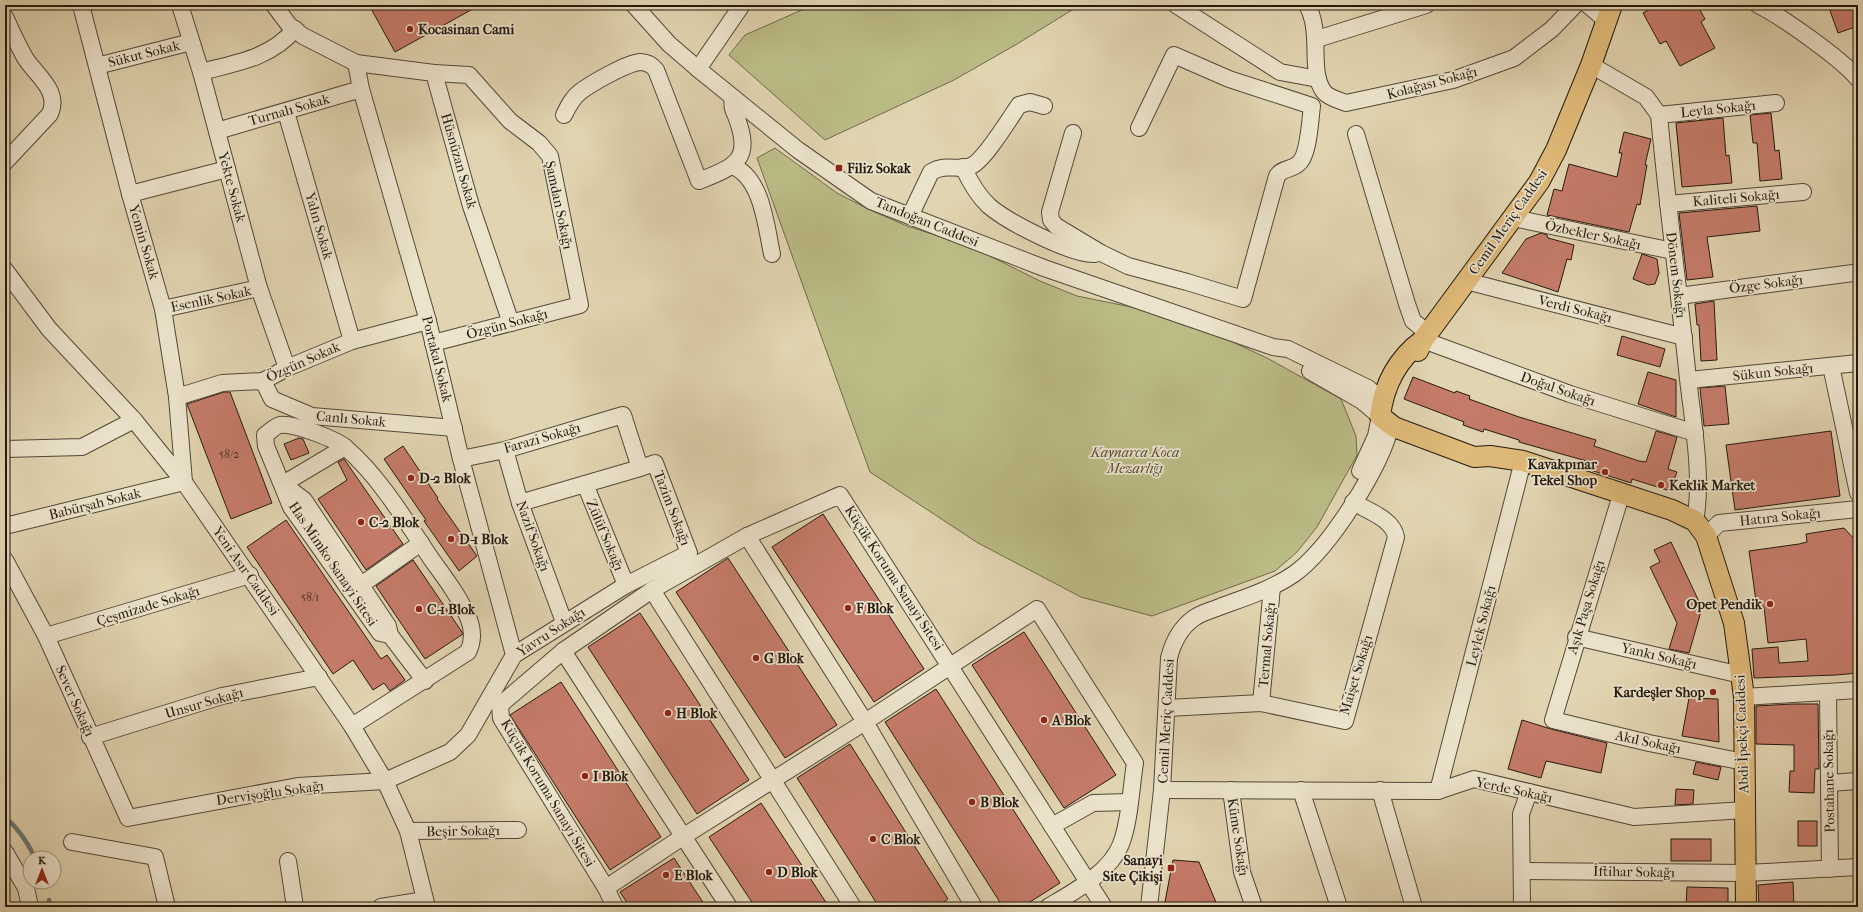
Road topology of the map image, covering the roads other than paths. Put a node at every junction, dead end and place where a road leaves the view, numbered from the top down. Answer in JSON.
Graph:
{"nodes":[{"id":1,"x":81,"y":5,"type":"edge"},
{"id":2,"x":180,"y":5,"type":"edge"},
{"id":3,"x":274,"y":5,"type":"edge"},
{"id":4,"x":742,"y":5,"type":"edge"},
{"id":5,"x":1176,"y":5,"type":"edge"},
{"id":6,"x":1308,"y":5,"type":"edge"},
{"id":7,"x":1426,"y":5,"type":"edge"},
{"id":8,"x":1575,"y":5,"type":"edge"},
{"id":9,"x":1588,"y":5,"type":"edge"},
{"id":10,"x":1758,"y":5,"type":"edge"},
{"id":11,"x":638,"y":7,"type":"edge"},
{"id":12,"x":1197,"y":10,"type":"edge"},
{"id":13,"x":1609,"y":12,"type":"edge"},
{"id":14,"x":5,"y":17,"type":"edge"},
{"id":15,"x":295,"y":29,"type":"junction"},
{"id":16,"x":1317,"y":39,"type":"junction"},
{"id":17,"x":191,"y":42,"type":"junction"},
{"id":18,"x":356,"y":63,"type":"junction"},
{"id":19,"x":1591,"y":65,"type":"junction"},
{"id":20,"x":97,"y":66,"type":"junction"},
{"id":21,"x":698,"y":70,"type":"junction"},
{"id":22,"x":201,"y":72,"type":"junction"},
{"id":23,"x":434,"y":73,"type":"junction"},
{"id":24,"x":1318,"y":79,"type":"junction"},
{"id":25,"x":1858,"y":79,"type":"edge"},
{"id":26,"x":360,"y":89,"type":"junction"},
{"id":27,"x":733,"y":98,"type":"junction"},
{"id":28,"x":1776,"y":103,"type":"dead end"},
{"id":29,"x":1044,"y":106,"type":"dead end"},
{"id":30,"x":286,"y":112,"type":"junction"},
{"id":31,"x":564,"y":115,"type":"dead end"},
{"id":32,"x":1659,"y":115,"type":"junction"},
{"id":33,"x":1139,"y":128,"type":"dead end"},
{"id":34,"x":217,"y":131,"type":"junction"},
{"id":35,"x":1073,"y":133,"type":"dead end"},
{"id":36,"x":1356,"y":134,"type":"dead end"},
{"id":37,"x":5,"y":162,"type":"edge"},
{"id":38,"x":732,"y":166,"type":"junction"},
{"id":39,"x":963,"y":168,"type":"junction"},
{"id":40,"x":227,"y":169,"type":"junction"},
{"id":41,"x":1803,"y":192,"type":"dead end"},
{"id":42,"x":130,"y":194,"type":"junction"},
{"id":43,"x":1668,"y":204,"type":"junction"},
{"id":44,"x":910,"y":216,"type":"junction"},
{"id":45,"x":1514,"y":218,"type":"junction"},
{"id":46,"x":1673,"y":251,"type":"junction"},
{"id":47,"x":772,"y":254,"type":"dead end"},
{"id":48,"x":1101,"y":254,"type":"junction"},
{"id":49,"x":5,"y":270,"type":"edge"},
{"id":50,"x":1853,"y":273,"type":"dead end"},
{"id":51,"x":1466,"y":281,"type":"junction"},
{"id":52,"x":260,"y":288,"type":"junction"},
{"id":53,"x":1679,"y":296,"type":"junction"},
{"id":54,"x":580,"y":305,"type":"joint"},
{"id":55,"x":163,"y":309,"type":"junction"},
{"id":56,"x":428,"y":321,"type":"junction"},
{"id":57,"x":511,"y":323,"type":"junction"},
{"id":58,"x":1426,"y":336,"type":"junction"},
{"id":59,"x":1684,"y":337,"type":"junction"},
{"id":60,"x":352,"y":341,"type":"junction"},
{"id":61,"x":434,"y":343,"type":"junction"},
{"id":62,"x":1858,"y":363,"type":"edge"},
{"id":63,"x":1831,"y":366,"type":"junction"},
{"id":64,"x":286,"y":368,"type":"junction"},
{"id":65,"x":1689,"y":380,"type":"junction"},
{"id":66,"x":263,"y":381,"type":"junction"},
{"id":67,"x":177,"y":397,"type":"junction"},
{"id":68,"x":1386,"y":412,"type":"junction"},
{"id":69,"x":623,"y":415,"type":"joint"},
{"id":70,"x":134,"y":420,"type":"junction"},
{"id":71,"x":454,"y":428,"type":"junction"},
{"id":72,"x":1695,"y":433,"type":"junction"},
{"id":73,"x":345,"y":447,"type":"junction"},
{"id":74,"x":5,"y":449,"type":"edge"},
{"id":75,"x":505,"y":450,"type":"junction"},
{"id":76,"x":461,"y":459,"type":"junction"},
{"id":77,"x":1523,"y":461,"type":"junction"},
{"id":78,"x":640,"y":468,"type":"junction"},
{"id":79,"x":184,"y":482,"type":"junction"},
{"id":80,"x":283,"y":484,"type":"junction"},
{"id":81,"x":585,"y":484,"type":"junction"},
{"id":82,"x":1858,"y":493,"type":"edge"},
{"id":83,"x":1621,"y":494,"type":"junction"},
{"id":84,"x":1353,"y":502,"type":"junction"},
{"id":85,"x":520,"y":503,"type":"junction"},
{"id":86,"x":1858,"y":509,"type":"edge"},
{"id":87,"x":5,"y":526,"type":"edge"},
{"id":88,"x":1701,"y":528,"type":"junction"},
{"id":89,"x":746,"y":536,"type":"junction"},
{"id":90,"x":421,"y":543,"type":"junction"},
{"id":91,"x":1321,"y":547,"type":"junction"},
{"id":92,"x":689,"y":553,"type":"joint"},
{"id":93,"x":5,"y":560,"type":"edge"},
{"id":94,"x":250,"y":576,"type":"junction"},
{"id":95,"x":361,"y":585,"type":"junction"},
{"id":96,"x":626,"y":585,"type":"junction"},
{"id":97,"x":1272,"y":587,"type":"junction"},
{"id":98,"x":652,"y":590,"type":"junction"},
{"id":99,"x":564,"y":622,"type":"junction"},
{"id":100,"x":390,"y":635,"type":"junction"},
{"id":101,"x":46,"y":636,"type":"junction"},
{"id":102,"x":1576,"y":637,"type":"junction"},
{"id":103,"x":563,"y":651,"type":"junction"},
{"id":104,"x":514,"y":655,"type":"junction"},
{"id":105,"x":950,"y":666,"type":"junction"},
{"id":106,"x":1741,"y":675,"type":"junction"},
{"id":107,"x":319,"y":677,"type":"junction"},
{"id":108,"x":425,"y":681,"type":"junction"},
{"id":109,"x":1858,"y":690,"type":"edge"},
{"id":110,"x":1828,"y":692,"type":"junction"},
{"id":111,"x":1744,"y":697,"type":"junction"},
{"id":112,"x":1261,"y":703,"type":"junction"},
{"id":113,"x":1167,"y":708,"type":"junction"},
{"id":114,"x":1553,"y":720,"type":"joint"},
{"id":115,"x":865,"y":722,"type":"junction"},
{"id":116,"x":352,"y":726,"type":"junction"},
{"id":117,"x":90,"y":737,"type":"junction"},
{"id":118,"x":1744,"y":762,"type":"junction"},
{"id":119,"x":772,"y":780,"type":"junction"},
{"id":120,"x":385,"y":781,"type":"junction"},
{"id":121,"x":1858,"y":781,"type":"edge"},
{"id":122,"x":1829,"y":783,"type":"junction"},
{"id":123,"x":1162,"y":790,"type":"junction"},
{"id":124,"x":1231,"y":790,"type":"junction"},
{"id":125,"x":1300,"y":790,"type":"junction"},
{"id":126,"x":1380,"y":790,"type":"junction"},
{"id":127,"x":1438,"y":790,"type":"junction"},
{"id":128,"x":1529,"y":792,"type":"junction"},
{"id":129,"x":1129,"y":802,"type":"junction"},
{"id":130,"x":1745,"y":810,"type":"junction"},
{"id":131,"x":156,"y":811,"type":"joint"},
{"id":132,"x":1052,"y":826,"type":"junction"},
{"id":133,"x":518,"y":830,"type":"dead end"},
{"id":134,"x":408,"y":832,"type":"junction"},
{"id":135,"x":684,"y":836,"type":"junction"},
{"id":136,"x":72,"y":842,"type":"dead end"},
{"id":137,"x":5,"y":852,"type":"edge"},
{"id":138,"x":288,"y":861,"type":"dead end"},
{"id":139,"x":1858,"y":867,"type":"edge"},
{"id":140,"x":1830,"y":869,"type":"junction"},
{"id":141,"x":1522,"y":871,"type":"junction"},
{"id":142,"x":1746,"y":873,"type":"junction"},
{"id":143,"x":1088,"y":883,"type":"junction"},
{"id":144,"x":606,"y":888,"type":"junction"},
{"id":145,"x":426,"y":904,"type":"edge"},
{"id":146,"x":30,"y":907,"type":"edge"},
{"id":147,"x":167,"y":907,"type":"edge"},
{"id":148,"x":295,"y":907,"type":"edge"},
{"id":149,"x":381,"y":907,"type":"edge"},
{"id":150,"x":615,"y":907,"type":"edge"},
{"id":151,"x":729,"y":907,"type":"edge"},
{"id":152,"x":853,"y":907,"type":"edge"},
{"id":153,"x":974,"y":907,"type":"edge"},
{"id":154,"x":1048,"y":907,"type":"edge"},
{"id":155,"x":1104,"y":907,"type":"edge"},
{"id":156,"x":1148,"y":907,"type":"edge"},
{"id":157,"x":1254,"y":907,"type":"edge"},
{"id":158,"x":1339,"y":907,"type":"edge"},
{"id":159,"x":1414,"y":907,"type":"edge"},
{"id":160,"x":1522,"y":907,"type":"edge"},
{"id":161,"x":1746,"y":907,"type":"edge"}],
"edges":[{"from":1,"to":20,"type":"street","name":"Yemin Sokak"},
{"from":2,"to":17,"type":"street","name":"Yekte Sokak"},
{"from":3,"to":15,"type":"street"},
{"from":4,"to":21,"type":"street"},
{"from":5,"to":12,"type":"street"},
{"from":6,"to":16,"type":"street","name":"Kolağası Sokağı"},
{"from":7,"to":16,"type":"street"},
{"from":8,"to":24,"type":"street","name":"Kolağası Sokağı"},
{"from":9,"to":13,"type":"street"},
{"from":10,"to":25,"type":"street"},
{"from":11,"to":21,"type":"street","name":"Tandoğan Caddesi"},
{"from":12,"to":24,"type":"street"},
{"from":13,"to":19,"type":"main road","name":"Cemil Meriç Caddesi"},
{"from":14,"to":37,"type":"street"},
{"from":15,"to":18,"type":"street"},
{"from":15,"to":22,"type":"street"},
{"from":16,"to":24,"type":"street","name":"Kolağası Sokağı"},
{"from":17,"to":20,"type":"street","name":"Sükut Sokak"},
{"from":17,"to":22,"type":"street","name":"Yekte Sokak"},
{"from":18,"to":23,"type":"street"},
{"from":18,"to":26,"type":"street","name":"Portakal Sokak"},
{"from":19,"to":32,"type":"street"},
{"from":19,"to":45,"type":"main road","name":"Cemil Meriç Caddesi"},
{"from":20,"to":42,"type":"street","name":"Yemin Sokak"},
{"from":21,"to":27,"type":"street","name":"Tandoğan Caddesi"},
{"from":22,"to":34,"type":"street","name":"Yekte Sokak"},
{"from":23,"to":54,"type":"street","name":"Şamdan Sokağı"},
{"from":23,"to":57,"type":"street","name":"Hüsnüzan Sokak"},
{"from":26,"to":30,"type":"street","name":"Turnalı Sokak"},
{"from":26,"to":56,"type":"street","name":"Portakal Sokak"},
{"from":27,"to":38,"type":"street"},
{"from":27,"to":44,"type":"street","name":"Tandoğan Caddesi"},
{"from":28,"to":32,"type":"street","name":"Leyla Sokağı"},
{"from":29,"to":39,"type":"street"},
{"from":30,"to":34,"type":"street","name":"Turnalı Sokak"},
{"from":30,"to":60,"type":"street","name":"Yalın Sokak"},
{"from":31,"to":38,"type":"street"},
{"from":32,"to":43,"type":"street","name":"Dönem Sokağı"},
{"from":33,"to":48,"type":"street"},
{"from":34,"to":40,"type":"street","name":"Yekte Sokak"},
{"from":35,"to":48,"type":"street"},
{"from":36,"to":58,"type":"street","name":"Doğal Sokağı"},
{"from":38,"to":47,"type":"street"},
{"from":39,"to":44,"type":"street"},
{"from":39,"to":48,"type":"street"},
{"from":40,"to":42,"type":"street"},
{"from":40,"to":52,"type":"street","name":"Yekte Sokak"},
{"from":41,"to":43,"type":"street","name":"Kaliteli Sokağı"},
{"from":42,"to":55,"type":"street","name":"Yemin Sokak"},
{"from":43,"to":46,"type":"street","name":"Dönem Sokağı"},
{"from":44,"to":68,"type":"street","name":"Tandoğan Caddesi"},
{"from":45,"to":46,"type":"street","name":"Özbekler Sokağı"},
{"from":45,"to":51,"type":"main road","name":"Cemil Meriç Caddesi"},
{"from":46,"to":53,"type":"street","name":"Dönem Sokağı"},
{"from":49,"to":70,"type":"street","name":"Yeni Asır Caddesi"},
{"from":50,"to":53,"type":"street","name":"Özge Sokağı"},
{"from":51,"to":58,"type":"main road","name":"Cemil Meriç Caddesi"},
{"from":51,"to":59,"type":"street","name":"Verdi Sokağı"},
{"from":52,"to":55,"type":"street","name":"Esenlik Sokak"},
{"from":52,"to":64,"type":"street","name":"Yekte Sokak"},
{"from":53,"to":59,"type":"street","name":"Dönem Sokağı"},
{"from":54,"to":57,"type":"street","name":"Özgün Sokağı"},
{"from":55,"to":67,"type":"street","name":"Yemin Sokak"},
{"from":56,"to":60,"type":"street","name":"Özgün Sokak"},
{"from":56,"to":61,"type":"street","name":"Portakal Sokak"},
{"from":57,"to":61,"type":"street","name":"Özgün Sokağı"},
{"from":58,"to":68,"type":"main road","name":"Cemil Meriç Caddesi"},
{"from":58,"to":72,"type":"street","name":"Doğal Sokağı"},
{"from":59,"to":65,"type":"street","name":"Dönem Sokağı"},
{"from":60,"to":64,"type":"street","name":"Özgün Sokak"},
{"from":61,"to":71,"type":"street","name":"Portakal Sokak"},
{"from":62,"to":63,"type":"street","name":"Sükun Sokağı"},
{"from":63,"to":65,"type":"street","name":"Sükun Sokağı"},
{"from":63,"to":82,"type":"street"},
{"from":64,"to":66,"type":"street","name":"Özgün Sokak"},
{"from":65,"to":72,"type":"street","name":"Dönem Sokağı"},
{"from":66,"to":67,"type":"street","name":"Özgün Sokak"},
{"from":66,"to":71,"type":"street","name":"Canlı Sokak"},
{"from":67,"to":79,"type":"street","name":"Yemin Sokak"},
{"from":68,"to":77,"type":"main road"},
{"from":68,"to":84,"type":"street","name":"Cemil Meriç Caddesi"},
{"from":68,"to":91,"type":"street","name":"Cemil Meriç Caddesi"},
{"from":69,"to":75,"type":"street","name":"Farazi Sokağı"},
{"from":69,"to":78,"type":"street","name":"Tazim Sokağı"},
{"from":70,"to":74,"type":"street"},
{"from":70,"to":79,"type":"street","name":"Yeni Asır Caddesi"},
{"from":71,"to":76,"type":"street","name":"Portakal Sokak"},
{"from":72,"to":88,"type":"street","name":"Dönem Sokağı"},
{"from":73,"to":80,"type":"street","name":"Has Mimko Sanayi Sitesi"},
{"from":73,"to":80,"type":"street","name":"Has Mimko Sanayi Sitesi"},
{"from":73,"to":90,"type":"street","name":"Has Mimko Sanayi Sitesi"},
{"from":75,"to":76,"type":"street","name":"Farazi Sokağı"},
{"from":75,"to":85,"type":"street","name":"Nazif Sokağı"},
{"from":76,"to":104,"type":"street","name":"Portakal Sokak"},
{"from":77,"to":83,"type":"main road"},
{"from":77,"to":127,"type":"street","name":"Leylek Sokağı"},
{"from":78,"to":81,"type":"street"},
{"from":78,"to":92,"type":"street","name":"Tazim Sokağı"},
{"from":79,"to":87,"type":"street","name":"Babürşah Sokak"},
{"from":79,"to":94,"type":"street","name":"Yeni Asır Caddesi"},
{"from":80,"to":95,"type":"street","name":"Has Mimko Sanayi Sitesi"},
{"from":80,"to":100,"type":"street","name":"Has Mimko Sanayi Sitesi"},
{"from":81,"to":85,"type":"street"},
{"from":81,"to":96,"type":"street","name":"Zülüf Sokağı"},
{"from":83,"to":88,"type":"main road"},
{"from":83,"to":102,"type":"street","name":"Aşık Paşa Sokağı"},
{"from":84,"to":91,"type":"street","name":"Cemil Meriç Caddesi"},
{"from":84,"to":112,"type":"street","name":"Maişet Sokağı"},
{"from":85,"to":99,"type":"street","name":"Nazif Sokağı"},
{"from":86,"to":88,"type":"street","name":"Hatıra Sokağı"},
{"from":88,"to":106,"type":"main road","name":"Abdi İpekçi Caddesi"},
{"from":89,"to":98,"type":"street","name":"Küçük Koruma Sanayi Sitesi"},
{"from":89,"to":105,"type":"street","name":"Küçük Koruma Sanayi Sitesi"},
{"from":89,"to":115,"type":"street"},
{"from":90,"to":95,"type":"street"},
{"from":90,"to":108,"type":"street","name":"Has Mimko Sanayi Sitesi"},
{"from":91,"to":97,"type":"street","name":"Cemil Meriç Caddesi"},
{"from":92,"to":96,"type":"street","name":"Yavru Sokağı"},
{"from":93,"to":101,"type":"street","name":"Sever Sokağı"},
{"from":94,"to":101,"type":"street","name":"Çeşmizade Sokağı"},
{"from":94,"to":107,"type":"street","name":"Yeni Asır Caddesi"},
{"from":95,"to":100,"type":"street","name":"Has Mimko Sanayi Sitesi"},
{"from":96,"to":99,"type":"street","name":"Yavru Sokağı"},
{"from":97,"to":112,"type":"street","name":"Termal Sokağı"},
{"from":97,"to":113,"type":"street","name":"Cemil Meriç Caddesi"},
{"from":98,"to":103,"type":"street","name":"Küçük Koruma Sanayi Sitesi"},
{"from":98,"to":119,"type":"street"},
{"from":99,"to":104,"type":"street","name":"Yavru Sokağı"},
{"from":100,"to":108,"type":"street","name":"Has Mimko Sanayi Sitesi"},
{"from":101,"to":117,"type":"street","name":"Sever Sokağı"},
{"from":102,"to":106,"type":"street","name":"Yankı Sokağı"},
{"from":102,"to":114,"type":"street","name":"Aşık Paşa Sokağı"},
{"from":103,"to":135,"type":"street"},
{"from":103,"to":144,"type":"street","name":"Küçük Koruma Sanayi Sitesi"},
{"from":104,"to":120,"type":"street","name":"Yavru Sokağı"},
{"from":105,"to":115,"type":"street","name":"Küçük Koruma Sanayi Sitesi"},
{"from":105,"to":129,"type":"street","name":"Küçük Koruma Sanayi Sitesi"},
{"from":105,"to":132,"type":"street","name":"Küçük Koruma Sanayi Sitesi"},
{"from":106,"to":111,"type":"main road","name":"Abdi İpekçi Caddesi"},
{"from":107,"to":116,"type":"street","name":"Yeni Asır Caddesi"},
{"from":107,"to":117,"type":"street","name":"Unsur Sokağı"},
{"from":108,"to":116,"type":"street","name":"Has Mimko Sanayi Sitesi"},
{"from":109,"to":110,"type":"street"},
{"from":110,"to":111,"type":"street"},
{"from":110,"to":122,"type":"street","name":"Postahane Sokağı"},
{"from":111,"to":118,"type":"main road","name":"Abdi İpekçi Caddesi"},
{"from":112,"to":113,"type":"street","name":"Maişet Sokağı"},
{"from":113,"to":123,"type":"street","name":"Cemil Meriç Caddesi"},
{"from":114,"to":118,"type":"street","name":"Akıl Sokağı"},
{"from":115,"to":119,"type":"street","name":"Küçük Koruma Sanayi Sitesi"},
{"from":115,"to":153,"type":"street"},
{"from":116,"to":120,"type":"street","name":"Yeni Asır Caddesi"},
{"from":117,"to":131,"type":"street","name":"Sever Sokağı"},
{"from":118,"to":130,"type":"main road","name":"Abdi İpekçi Caddesi"},
{"from":119,"to":135,"type":"street","name":"Küçük Koruma Sanayi Sitesi"},
{"from":119,"to":152,"type":"street"},
{"from":120,"to":131,"type":"street","name":"Dervişoğlu Sokağı"},
{"from":120,"to":134,"type":"street","name":"Yeni Asır Caddesi"},
{"from":121,"to":122,"type":"street"},
{"from":122,"to":140,"type":"street","name":"Postahane Sokağı"},
{"from":123,"to":124,"type":"street","name":"Yerde Sokağı"},
{"from":123,"to":156,"type":"street","name":"Cemil Meriç Caddesi"},
{"from":124,"to":125,"type":"street","name":"Yerde Sokağı"},
{"from":124,"to":157,"type":"street","name":"Küme Sokağı"},
{"from":125,"to":126,"type":"street","name":"Yerde Sokağı"},
{"from":125,"to":158,"type":"street"},
{"from":126,"to":127,"type":"street","name":"Yerde Sokağı"},
{"from":126,"to":159,"type":"street"},
{"from":127,"to":128,"type":"street","name":"Yerde Sokağı"},
{"from":128,"to":130,"type":"street","name":"Yerde Sokağı"},
{"from":128,"to":141,"type":"street"},
{"from":129,"to":132,"type":"street"},
{"from":129,"to":143,"type":"street","name":"Küçük Koruma Sanayi Sitesi"},
{"from":130,"to":142,"type":"main road","name":"Abdi İpekçi Caddesi"},
{"from":132,"to":143,"type":"street","name":"Küçük Koruma Sanayi Sitesi"},
{"from":133,"to":134,"type":"street","name":"Beşir Sokağı"},
{"from":134,"to":145,"type":"street","name":"Yeni Asır Caddesi"},
{"from":135,"to":144,"type":"street","name":"Küçük Koruma Sanayi Sitesi"},
{"from":135,"to":151,"type":"street"},
{"from":136,"to":147,"type":"street"},
{"from":137,"to":146,"type":"street"},
{"from":138,"to":148,"type":"street"},
{"from":139,"to":140,"type":"street","name":"İftihar Sokağı"},
{"from":140,"to":142,"type":"street","name":"İftihar Sokağı"},
{"from":141,"to":142,"type":"street","name":"İftihar Sokağı"},
{"from":141,"to":160,"type":"street"},
{"from":142,"to":161,"type":"main road","name":"Abdi İpekçi Caddesi"},
{"from":143,"to":154,"type":"street","name":"Küçük Koruma Sanayi Sitesi"},
{"from":143,"to":155,"type":"street","name":"Küçük Koruma Sanayi Sitesi"},
{"from":144,"to":150,"type":"street","name":"Küçük Koruma Sanayi Sitesi"},
{"from":145,"to":149,"type":"street"}]}
